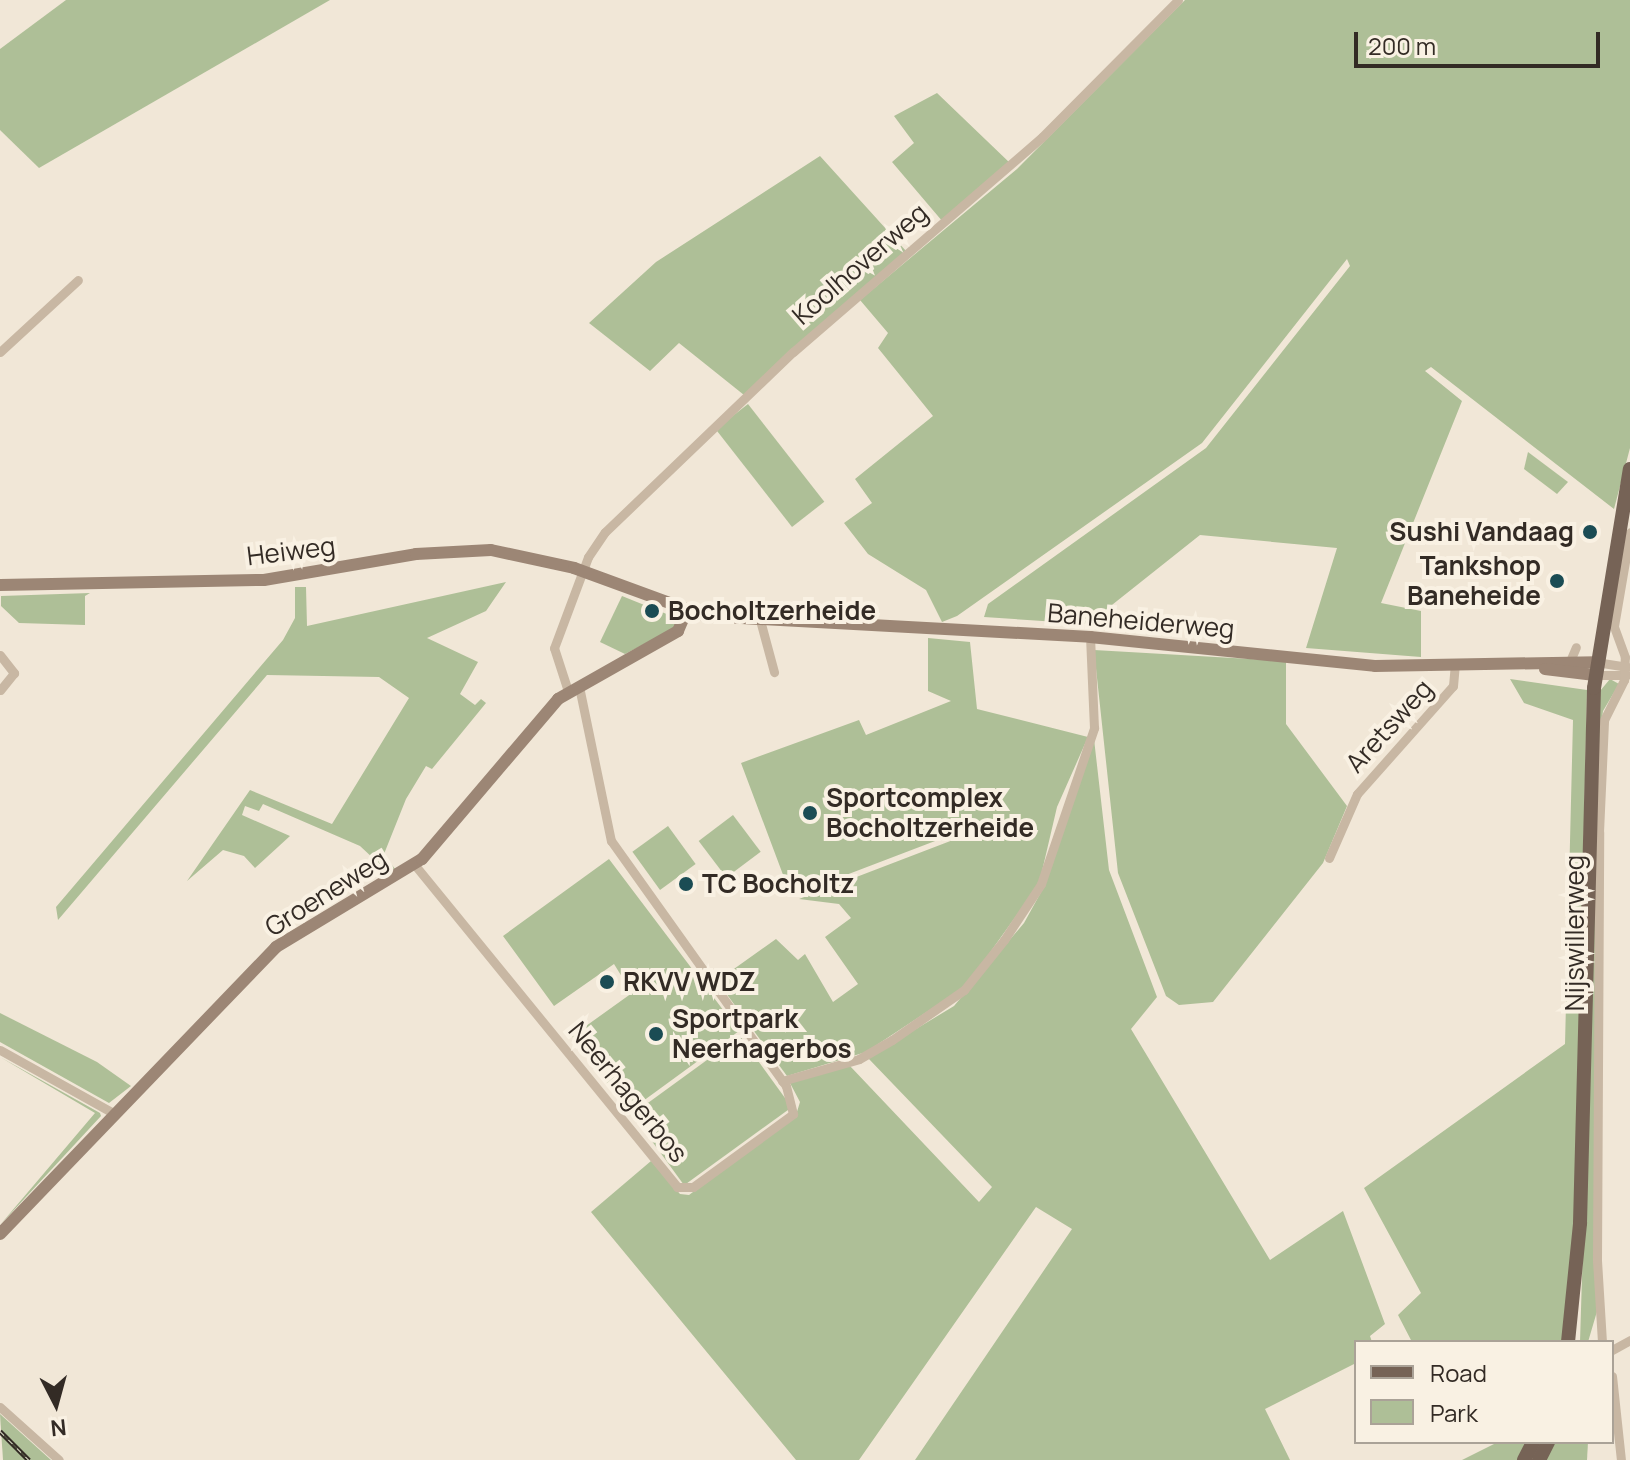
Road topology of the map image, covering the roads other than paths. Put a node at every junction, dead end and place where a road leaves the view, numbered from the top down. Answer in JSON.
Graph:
{"nodes":[{"id":1,"x":1178,"y":0,"type":"edge"},
{"id":2,"x":78,"y":280,"type":"dead end"},
{"id":3,"x":0,"y":352,"type":"edge"},
{"id":4,"x":1630,"y":469,"type":"edge"},
{"id":5,"x":1630,"y":532,"type":"edge"},
{"id":6,"x":585,"y":571,"type":"junction"},
{"id":7,"x":0,"y":585,"type":"edge"},
{"id":8,"x":686,"y":612,"type":"junction"},
{"id":9,"x":760,"y":620,"type":"junction"},
{"id":10,"x":1090,"y":637,"type":"junction"},
{"id":11,"x":1576,"y":647,"type":"dead end"},
{"id":12,"x":0,"y":655,"type":"edge"},
{"id":13,"x":1570,"y":661,"type":"junction"},
{"id":14,"x":1455,"y":665,"type":"junction"},
{"id":15,"x":1518,"y":665,"type":"junction"},
{"id":16,"x":1596,"y":668,"type":"junction"},
{"id":17,"x":1628,"y":671,"type":"edge"},
{"id":18,"x":774,"y":672,"type":"dead end"},
{"id":19,"x":574,"y":688,"type":"junction"},
{"id":20,"x":0,"y":690,"type":"edge"},
{"id":21,"x":1329,"y":858,"type":"dead end"},
{"id":22,"x":414,"y":864,"type":"junction"},
{"id":23,"x":0,"y":1050,"type":"edge"},
{"id":24,"x":782,"y":1081,"type":"junction"},
{"id":25,"x":113,"y":1113,"type":"junction"},
{"id":26,"x":1580,"y":1223,"type":"junction"},
{"id":27,"x":0,"y":1234,"type":"edge"},
{"id":28,"x":1568,"y":1340,"type":"edge"},
{"id":29,"x":1577,"y":1340,"type":"edge"},
{"id":30,"x":1602,"y":1340,"type":"edge"},
{"id":31,"x":1614,"y":1384,"type":"edge"},
{"id":32,"x":0,"y":1407,"type":"edge"},
{"id":33,"x":1614,"y":1434,"type":"edge"},
{"id":34,"x":1614,"y":1434,"type":"edge"},
{"id":35,"x":59,"y":1460,"type":"edge"},
{"id":36,"x":1621,"y":1460,"type":"edge"}],
"edges":[{"from":1,"to":6,"type":"street","name":"Koolhoverweg"},
{"from":2,"to":3,"type":"street"},
{"from":4,"to":16,"type":"main road","name":"Nijswillerweg"},
{"from":5,"to":17,"type":"street"},
{"from":6,"to":7,"type":"street","name":"Heiweg"},
{"from":6,"to":8,"type":"street","name":"Baneheiderweg"},
{"from":6,"to":19,"type":"street","name":"Koolhoverweg"},
{"from":8,"to":9,"type":"street","name":"Baneheiderweg"},
{"from":8,"to":19,"type":"street","name":"Groeneweg"},
{"from":9,"to":10,"type":"street","name":"Baneheiderweg"},
{"from":9,"to":18,"type":"street"},
{"from":10,"to":14,"type":"street","name":"Baneheiderweg"},
{"from":10,"to":24,"type":"street"},
{"from":11,"to":13,"type":"street"},
{"from":12,"to":20,"type":"street"},
{"from":13,"to":15,"type":"street","name":"Baneheiderweg"},
{"from":13,"to":16,"type":"street","name":"Baneheiderweg"},
{"from":14,"to":15,"type":"street","name":"Baneheiderweg"},
{"from":14,"to":21,"type":"street","name":"Aretsweg"},
{"from":15,"to":16,"type":"street","name":"Baneheiderweg"},
{"from":16,"to":17,"type":"street"},
{"from":16,"to":26,"type":"main road","name":"Nijswillerweg"},
{"from":17,"to":30,"type":"street","name":"Nijswillerweg"},
{"from":19,"to":22,"type":"street","name":"Groeneweg"},
{"from":19,"to":24,"type":"street","name":"Koolhoverweg"},
{"from":22,"to":24,"type":"street","name":"Neerhagerbos"},
{"from":22,"to":25,"type":"street","name":"Groeneweg"},
{"from":23,"to":25,"type":"street"},
{"from":25,"to":27,"type":"street","name":"Groeneweg"},
{"from":26,"to":28,"type":"main road","name":"Nijswillerweg"},
{"from":26,"to":29,"type":"main road","name":"Nijswillerweg"},
{"from":31,"to":33,"type":"street"},
{"from":32,"to":35,"type":"street"},
{"from":34,"to":36,"type":"street"}]}
